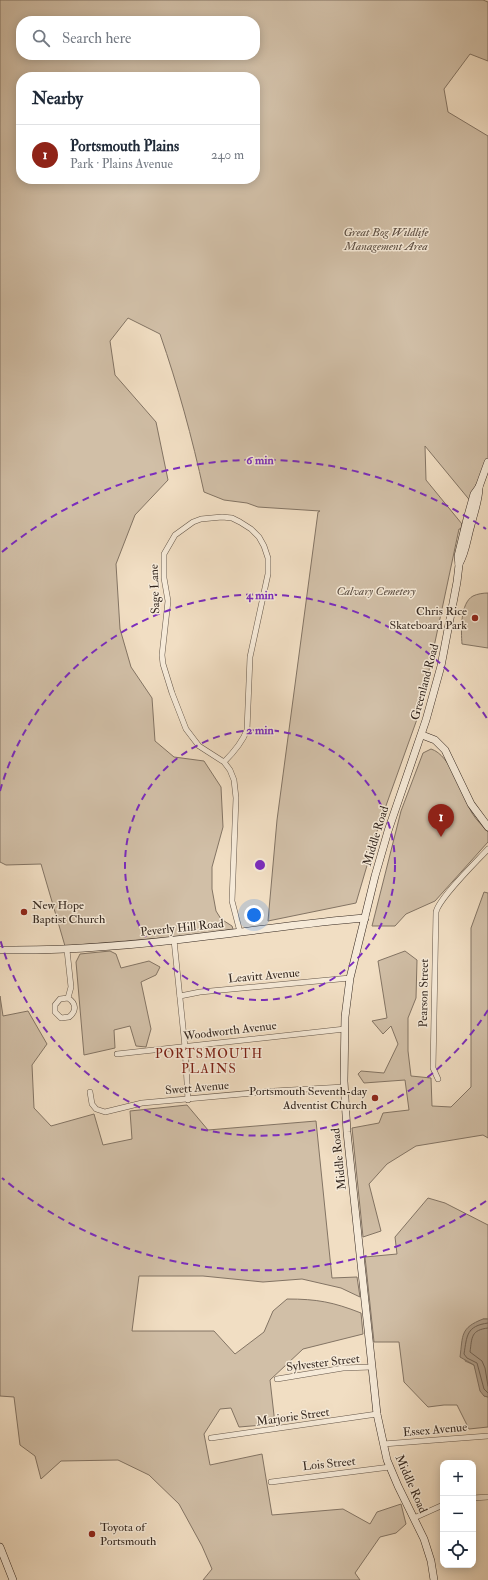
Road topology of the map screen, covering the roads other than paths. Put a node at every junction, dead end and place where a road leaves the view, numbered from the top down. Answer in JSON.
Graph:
{"nodes":[{"id":1,"x":488,"y":462,"type":"edge"},
{"id":2,"x":422,"y":734,"type":"junction"},
{"id":3,"x":224,"y":762,"type":"junction"},
{"id":4,"x":488,"y":827,"type":"edge"},
{"id":5,"x":488,"y":849,"type":"edge"},
{"id":6,"x":365,"y":918,"type":"junction"},
{"id":7,"x":240,"y":932,"type":"junction"},
{"id":8,"x":174,"y":940,"type":"junction"},
{"id":9,"x":0,"y":950,"type":"edge"},
{"id":10,"x":67,"y":950,"type":"junction"},
{"id":11,"x":350,"y":978,"type":"junction"},
{"id":12,"x":180,"y":996,"type":"junction"},
{"id":13,"x":68,"y":998,"type":"junction"},
{"id":14,"x":345,"y":1029,"type":"junction"},
{"id":15,"x":185,"y":1047,"type":"junction"},
{"id":16,"x":117,"y":1054,"type":"dead end"},
{"id":17,"x":438,"y":1079,"type":"dead end"},
{"id":18,"x":344,"y":1087,"type":"junction"},
{"id":19,"x":90,"y":1092,"type":"dead end"},
{"id":20,"x":188,"y":1100,"type":"junction"},
{"id":21,"x":371,"y":1367,"type":"junction"},
{"id":22,"x":277,"y":1379,"type":"dead end"},
{"id":23,"x":377,"y":1414,"type":"junction"},
{"id":24,"x":488,"y":1436,"type":"edge"},
{"id":25,"x":211,"y":1438,"type":"dead end"},
{"id":26,"x":383,"y":1444,"type":"junction"},
{"id":27,"x":390,"y":1467,"type":"junction"},
{"id":28,"x":271,"y":1482,"type":"dead end"},
{"id":29,"x":476,"y":1498,"type":"edge"},
{"id":30,"x":488,"y":1498,"type":"edge"},
{"id":31,"x":440,"y":1506,"type":"edge"},
{"id":32,"x":414,"y":1518,"type":"junction"},
{"id":33,"x":0,"y":1547,"type":"edge"},
{"id":34,"x":13,"y":1580,"type":"edge"},
{"id":35,"x":434,"y":1580,"type":"edge"}],
"edges":[{"from":1,"to":2,"type":"main road","name":"Greenland Road"},
{"from":2,"to":4,"type":"main road"},
{"from":2,"to":6,"type":"main road","name":"Middle Road"},
{"from":3,"to":3,"type":"street","name":"Sage Lane"},
{"from":3,"to":7,"type":"street","name":"Sage Lane"},
{"from":5,"to":17,"type":"street","name":"Pearson Street"},
{"from":6,"to":7,"type":"main road","name":"Peverly Hill Road"},
{"from":6,"to":11,"type":"main road","name":"Middle Road"},
{"from":7,"to":8,"type":"main road","name":"Peverly Hill Road"},
{"from":8,"to":10,"type":"main road","name":"Peverly Hill Road"},
{"from":8,"to":12,"type":"street"},
{"from":9,"to":10,"type":"main road","name":"Peverly Hill Road"},
{"from":10,"to":13,"type":"street"},
{"from":11,"to":12,"type":"street","name":"Leavitt Avenue"},
{"from":11,"to":14,"type":"main road","name":"Middle Road"},
{"from":12,"to":15,"type":"street"},
{"from":13,"to":13,"type":"street"},
{"from":14,"to":15,"type":"street","name":"Woodworth Avenue"},
{"from":14,"to":18,"type":"main road","name":"Middle Road"},
{"from":15,"to":16,"type":"street","name":"Woodworth Avenue"},
{"from":15,"to":20,"type":"street"},
{"from":18,"to":20,"type":"street","name":"Swett Avenue"},
{"from":18,"to":21,"type":"main road","name":"Middle Road"},
{"from":19,"to":20,"type":"street","name":"Swett Avenue"},
{"from":21,"to":22,"type":"street","name":"Sylvester Street"},
{"from":21,"to":23,"type":"main road","name":"Middle Road"},
{"from":23,"to":25,"type":"street","name":"Marjorie Street"},
{"from":23,"to":26,"type":"main road","name":"Middle Road"},
{"from":24,"to":26,"type":"street","name":"Essex Avenue"},
{"from":26,"to":27,"type":"main road","name":"Middle Road"},
{"from":27,"to":28,"type":"street","name":"Lois Street"},
{"from":27,"to":32,"type":"main road","name":"Middle Road"},
{"from":29,"to":30,"type":"street"},
{"from":31,"to":32,"type":"street"},
{"from":32,"to":35,"type":"main road","name":"Middle Road"},
{"from":33,"to":34,"type":"main road"}]}
